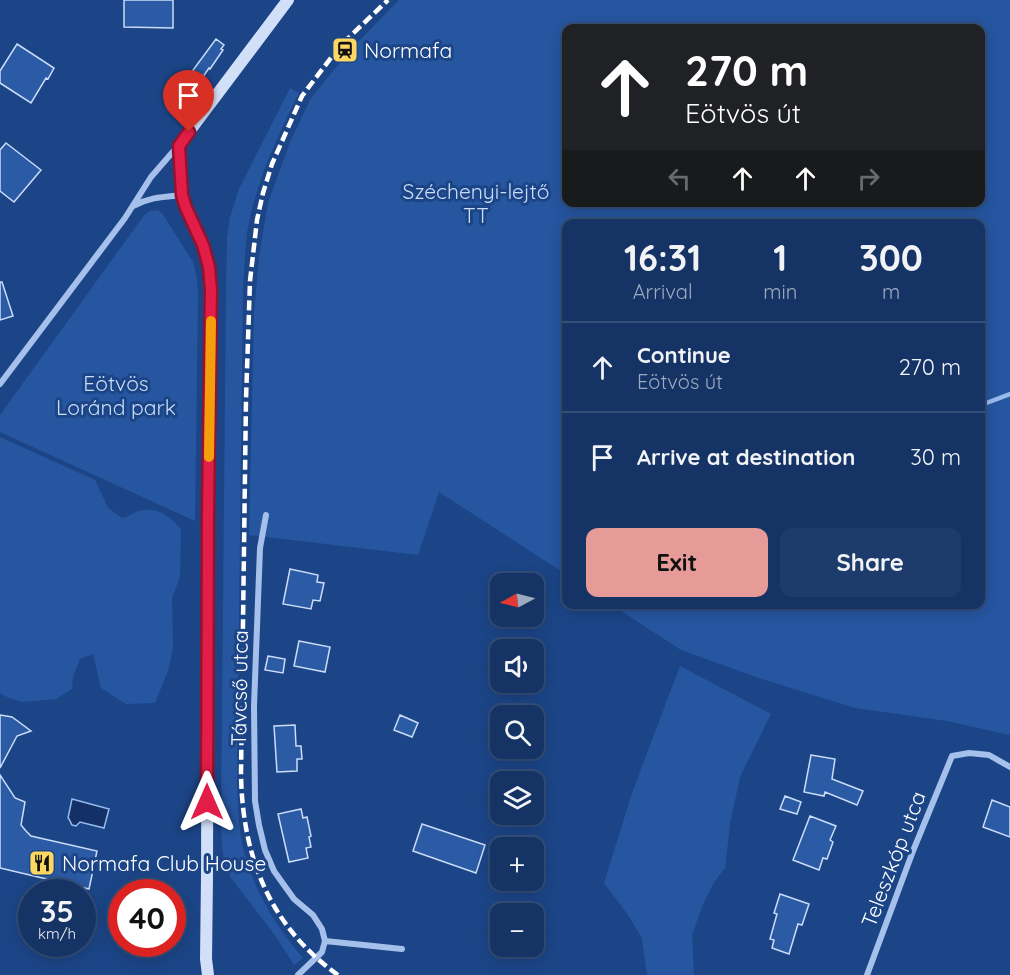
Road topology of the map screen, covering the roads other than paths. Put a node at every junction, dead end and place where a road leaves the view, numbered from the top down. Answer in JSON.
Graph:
{"nodes":[{"id":1,"x":288,"y":0,"type":"edge"},
{"id":2,"x":179,"y":146,"type":"junction"},
{"id":3,"x":182,"y":195,"type":"junction"},
{"id":4,"x":132,"y":207,"type":"junction"},
{"id":5,"x":0,"y":384,"type":"edge"},
{"id":6,"x":266,"y":515,"type":"dead end"},
{"id":7,"x":1010,"y":767,"type":"edge"},
{"id":8,"x":325,"y":941,"type":"junction"},
{"id":9,"x":402,"y":949,"type":"dead end"},
{"id":10,"x":208,"y":975,"type":"edge"},
{"id":11,"x":297,"y":975,"type":"edge"},
{"id":12,"x":867,"y":975,"type":"edge"}],
"edges":[{"from":1,"to":2,"type":"street"},
{"from":2,"to":3,"type":"street"},
{"from":2,"to":4,"type":"street"},
{"from":3,"to":4,"type":"street"},
{"from":3,"to":10,"type":"street"},
{"from":4,"to":5,"type":"street"},
{"from":6,"to":8,"type":"street","name":"Távcső utca"},
{"from":7,"to":12,"type":"street","name":"Teleszkóp utca"},
{"from":8,"to":9,"type":"street"},
{"from":8,"to":11,"type":"street"}]}
